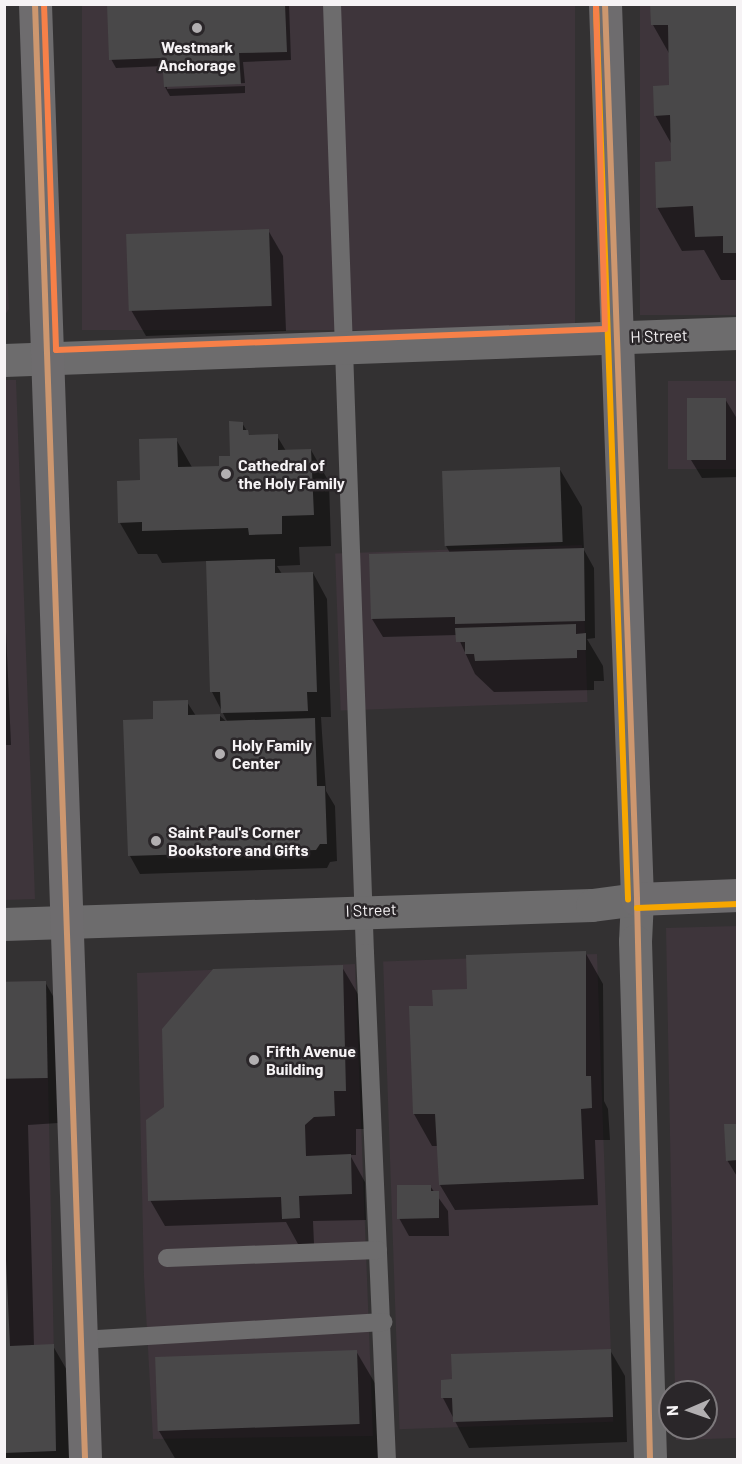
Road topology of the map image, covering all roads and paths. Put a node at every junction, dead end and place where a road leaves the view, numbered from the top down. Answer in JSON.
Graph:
{"nodes":[{"id":1,"x":35,"y":4,"type":"edge"},
{"id":2,"x":332,"y":4,"type":"edge"},
{"id":3,"x":605,"y":4,"type":"edge"},
{"id":4,"x":738,"y":333,"type":"edge"},
{"id":5,"x":615,"y":338,"type":"junction"},
{"id":6,"x":344,"y":348,"type":"junction"},
{"id":7,"x":47,"y":358,"type":"junction"},
{"id":8,"x":4,"y":360,"type":"edge"},
{"id":9,"x":738,"y":895,"type":"edge"},
{"id":10,"x":638,"y":899,"type":"junction"},
{"id":11,"x":366,"y":910,"type":"junction"},
{"id":12,"x":67,"y":922,"type":"junction"},
{"id":13,"x":4,"y":924,"type":"edge"},
{"id":14,"x":378,"y":1250,"type":"junction"},
{"id":15,"x":167,"y":1258,"type":"dead end"},
{"id":16,"x":383,"y":1322,"type":"junction"},
{"id":17,"x":81,"y":1340,"type":"junction"},
{"id":18,"x":85,"y":1460,"type":"edge"},
{"id":19,"x":387,"y":1460,"type":"edge"},
{"id":20,"x":650,"y":1460,"type":"edge"}],
"edges":[{"from":1,"to":7,"type":"main road"},
{"from":2,"to":6,"type":"lane"},
{"from":3,"to":5,"type":"main road"},
{"from":4,"to":5,"type":"street","name":"H Street"},
{"from":5,"to":6,"type":"street","name":"H Street"},
{"from":5,"to":10,"type":"main road"},
{"from":6,"to":7,"type":"street","name":"H Street"},
{"from":6,"to":11,"type":"lane"},
{"from":7,"to":8,"type":"street","name":"H Street"},
{"from":7,"to":12,"type":"main road"},
{"from":9,"to":10,"type":"main road","name":"I Street"},
{"from":10,"to":11,"type":"street","name":"I Street"},
{"from":10,"to":20,"type":"street"},
{"from":11,"to":12,"type":"street","name":"I Street"},
{"from":11,"to":14,"type":"lane"},
{"from":12,"to":13,"type":"street","name":"I Street"},
{"from":12,"to":17,"type":"main road"},
{"from":14,"to":15,"type":"lane"},
{"from":14,"to":16,"type":"lane"},
{"from":16,"to":17,"type":"lane"},
{"from":16,"to":19,"type":"lane"},
{"from":17,"to":18,"type":"main road"}]}
